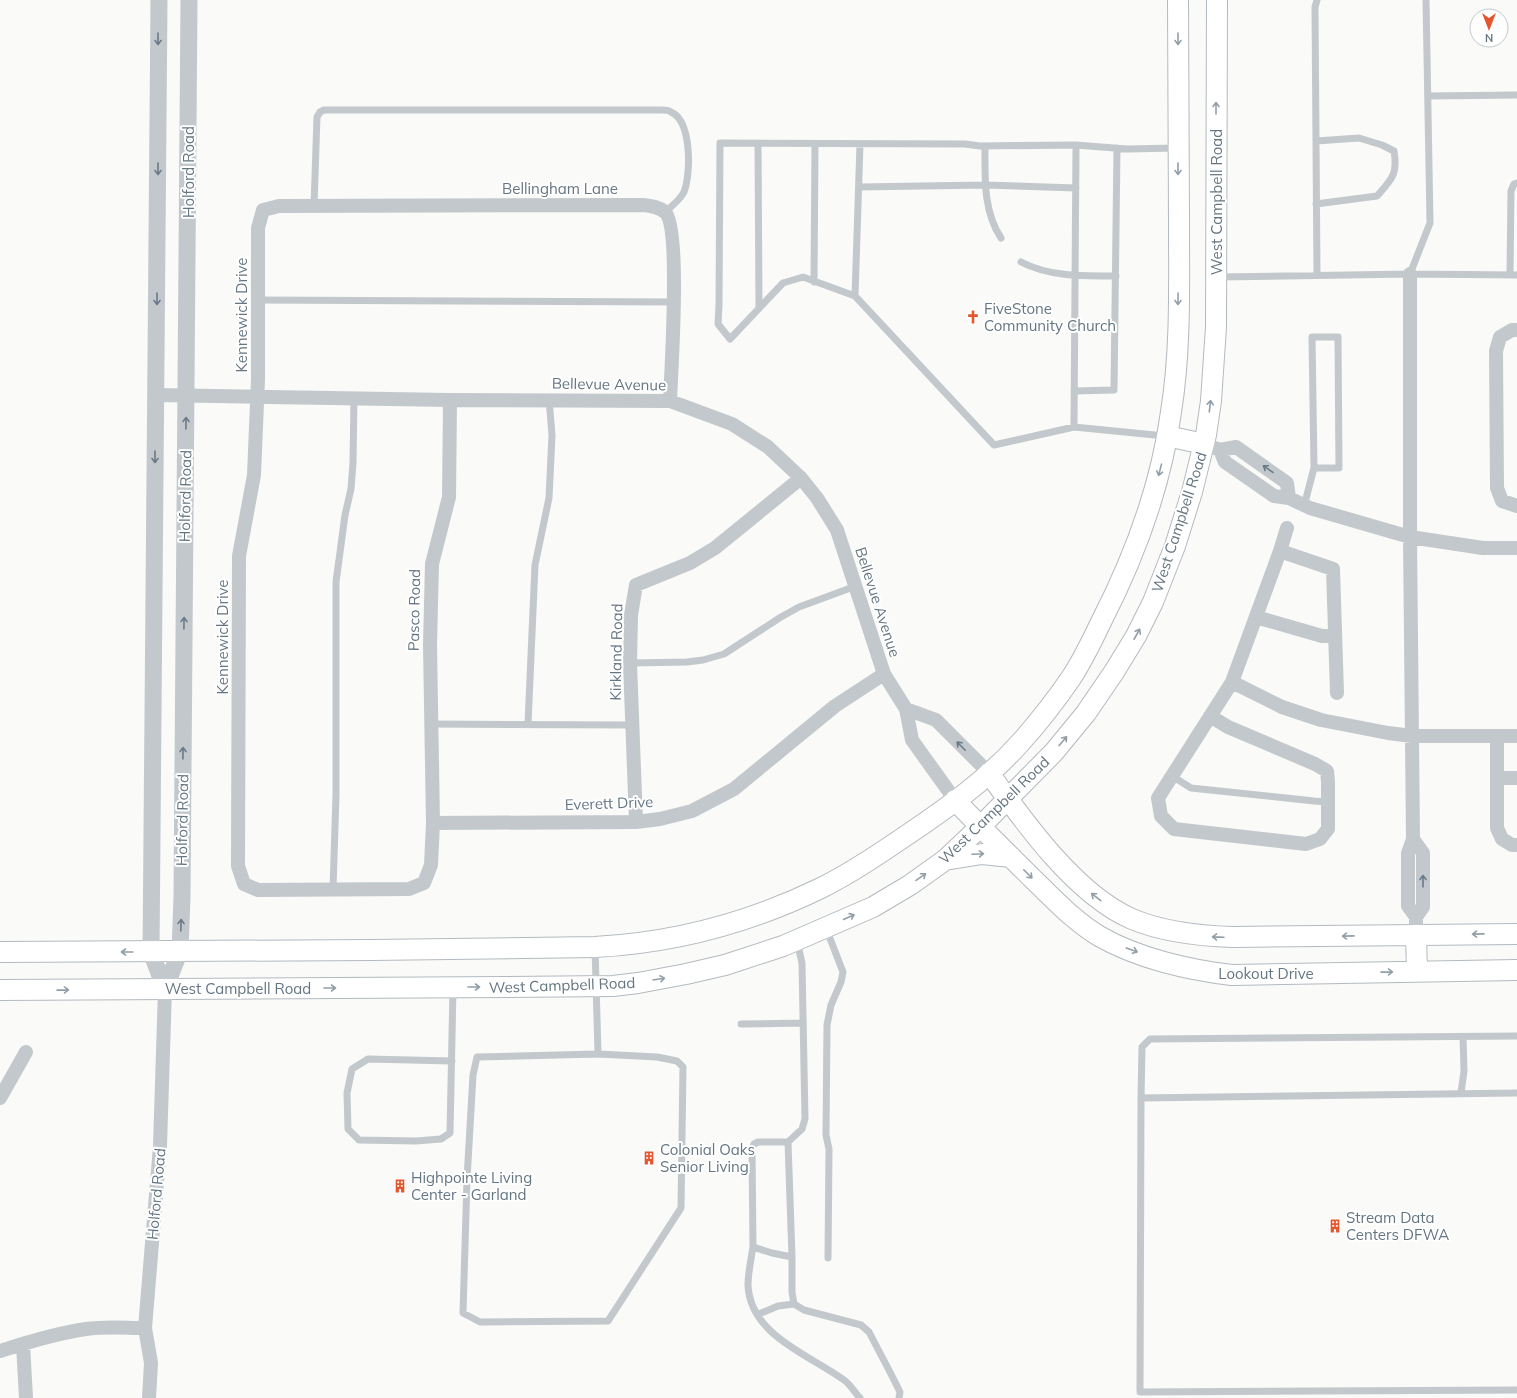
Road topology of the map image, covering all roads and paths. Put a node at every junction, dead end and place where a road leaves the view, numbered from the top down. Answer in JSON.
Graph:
{"nodes":[{"id":1,"x":159,"y":0,"type":"edge"},
{"id":2,"x":189,"y":0,"type":"edge"},
{"id":3,"x":1178,"y":0,"type":"edge"},
{"id":4,"x":1217,"y":0,"type":"edge"},
{"id":5,"x":1317,"y":0,"type":"edge"},
{"id":6,"x":1426,"y":0,"type":"edge"},
{"id":7,"x":1517,"y":95,"type":"edge"},
{"id":8,"x":1428,"y":96,"type":"junction"},
{"id":9,"x":1316,"y":141,"type":"junction"},
{"id":10,"x":758,"y":143,"type":"junction"},
{"id":11,"x":815,"y":144,"type":"junction"},
{"id":12,"x":860,"y":144,"type":"junction"},
{"id":13,"x":1076,"y":145,"type":"junction"},
{"id":14,"x":985,"y":146,"type":"junction"},
{"id":15,"x":1117,"y":148,"type":"junction"},
{"id":16,"x":1178,"y":148,"type":"junction"},
{"id":17,"x":1517,"y":183,"type":"edge"},
{"id":18,"x":985,"y":185,"type":"junction"},
{"id":19,"x":859,"y":187,"type":"junction"},
{"id":20,"x":1076,"y":188,"type":"junction"},
{"id":21,"x":1316,"y":204,"type":"junction"},
{"id":22,"x":314,"y":206,"type":"junction"},
{"id":23,"x":263,"y":210,"type":"joint"},
{"id":24,"x":665,"y":212,"type":"junction"},
{"id":25,"x":1002,"y":238,"type":"dead end"},
{"id":26,"x":1021,"y":262,"type":"dead end"},
{"id":27,"x":1410,"y":274,"type":"junction"},
{"id":28,"x":1513,"y":275,"type":"edge"},
{"id":29,"x":1075,"y":276,"type":"junction"},
{"id":30,"x":1116,"y":276,"type":"junction"},
{"id":31,"x":1317,"y":276,"type":"junction"},
{"id":32,"x":1216,"y":277,"type":"junction"},
{"id":33,"x":814,"y":282,"type":"junction"},
{"id":34,"x":855,"y":296,"type":"junction"},
{"id":35,"x":257,"y":300,"type":"junction"},
{"id":36,"x":674,"y":302,"type":"junction"},
{"id":37,"x":759,"y":307,"type":"junction"},
{"id":38,"x":1517,"y":330,"type":"edge"},
{"id":39,"x":1074,"y":390,"type":"junction"},
{"id":40,"x":156,"y":395,"type":"junction"},
{"id":41,"x":186,"y":395,"type":"junction"},
{"id":42,"x":258,"y":397,"type":"junction"},
{"id":43,"x":354,"y":398,"type":"junction"},
{"id":44,"x":549,"y":399,"type":"junction"},
{"id":45,"x":450,"y":400,"type":"junction"},
{"id":46,"x":670,"y":401,"type":"junction"},
{"id":47,"x":1074,"y":427,"type":"junction"},
{"id":48,"x":1167,"y":436,"type":"junction"},
{"id":49,"x":1212,"y":447,"type":"junction"},
{"id":50,"x":1253,"y":458,"type":"junction"},
{"id":51,"x":1314,"y":468,"type":"junction"},
{"id":52,"x":1242,"y":474,"type":"junction"},
{"id":53,"x":801,"y":478,"type":"junction"},
{"id":54,"x":1289,"y":498,"type":"junction"},
{"id":55,"x":1304,"y":506,"type":"junction"},
{"id":56,"x":1517,"y":506,"type":"edge"},
{"id":57,"x":1287,"y":528,"type":"dead end"},
{"id":58,"x":1410,"y":537,"type":"junction"},
{"id":59,"x":1517,"y":548,"type":"edge"},
{"id":60,"x":1280,"y":551,"type":"junction"},
{"id":61,"x":856,"y":586,"type":"junction"},
{"id":62,"x":1256,"y":617,"type":"junction"},
{"id":63,"x":1335,"y":636,"type":"junction"},
{"id":64,"x":630,"y":663,"type":"junction"},
{"id":65,"x":884,"y":674,"type":"junction"},
{"id":66,"x":1232,"y":682,"type":"junction"},
{"id":67,"x":1337,"y":693,"type":"dead end"},
{"id":68,"x":906,"y":709,"type":"junction"},
{"id":69,"x":1210,"y":716,"type":"junction"},
{"id":70,"x":431,"y":724,"type":"junction"},
{"id":71,"x":528,"y":724,"type":"junction"},
{"id":72,"x":633,"y":725,"type":"junction"},
{"id":73,"x":1412,"y":736,"type":"junction"},
{"id":74,"x":1497,"y":736,"type":"junction"},
{"id":75,"x":1517,"y":736,"type":"edge"},
{"id":76,"x":989,"y":773,"type":"junction"},
{"id":77,"x":1172,"y":776,"type":"junction"},
{"id":78,"x":1497,"y":778,"type":"junction"},
{"id":79,"x":1517,"y":778,"type":"edge"},
{"id":80,"x":955,"y":800,"type":"junction"},
{"id":81,"x":1008,"y":800,"type":"junction"},
{"id":82,"x":1328,"y":802,"type":"junction"},
{"id":83,"x":636,"y":822,"type":"junction"},
{"id":84,"x":434,"y":823,"type":"junction"},
{"id":85,"x":980,"y":827,"type":"junction"},
{"id":86,"x":1517,"y":845,"type":"edge"},
{"id":87,"x":1011,"y":857,"type":"junction"},
{"id":88,"x":945,"y":860,"type":"junction"},
{"id":89,"x":424,"y":883,"type":"joint"},
{"id":90,"x":333,"y":889,"type":"junction"},
{"id":91,"x":1416,"y":926,"type":"junction"},
{"id":92,"x":826,"y":928,"type":"junction"},
{"id":93,"x":1517,"y":934,"type":"edge"},
{"id":94,"x":797,"y":940,"type":"junction"},
{"id":95,"x":595,"y":947,"type":"junction"},
{"id":96,"x":180,"y":951,"type":"junction"},
{"id":97,"x":0,"y":952,"type":"edge"},
{"id":98,"x":151,"y":952,"type":"junction"},
{"id":99,"x":1517,"y":970,"type":"edge"},
{"id":100,"x":1417,"y":972,"type":"junction"},
{"id":101,"x":595,"y":986,"type":"junction"},
{"id":102,"x":453,"y":988,"type":"junction"},
{"id":103,"x":165,"y":989,"type":"junction"},
{"id":104,"x":0,"y":990,"type":"edge"},
{"id":105,"x":803,"y":1023,"type":"junction"},
{"id":106,"x":741,"y":1024,"type":"dead end"},
{"id":107,"x":1517,"y":1036,"type":"edge"},
{"id":108,"x":1463,"y":1037,"type":"junction"},
{"id":109,"x":26,"y":1052,"type":"dead end"},
{"id":110,"x":598,"y":1054,"type":"junction"},
{"id":111,"x":452,"y":1061,"type":"junction"},
{"id":112,"x":1517,"y":1092,"type":"edge"},
{"id":113,"x":1461,"y":1093,"type":"junction"},
{"id":114,"x":0,"y":1098,"type":"edge"},
{"id":115,"x":1141,"y":1098,"type":"junction"},
{"id":116,"x":788,"y":1142,"type":"junction"},
{"id":117,"x":753,"y":1247,"type":"junction"},
{"id":118,"x":792,"y":1257,"type":"junction"},
{"id":119,"x":828,"y":1258,"type":"dead end"},
{"id":120,"x":794,"y":1304,"type":"junction"},
{"id":121,"x":759,"y":1314,"type":"junction"},
{"id":122,"x":145,"y":1328,"type":"junction"},
{"id":123,"x":23,"y":1344,"type":"junction"},
{"id":124,"x":0,"y":1351,"type":"edge"},
{"id":125,"x":1517,"y":1390,"type":"edge"},
{"id":126,"x":26,"y":1398,"type":"edge"},
{"id":127,"x":149,"y":1398,"type":"edge"},
{"id":128,"x":860,"y":1398,"type":"edge"},
{"id":129,"x":899,"y":1398,"type":"edge"}],
"edges":[{"from":1,"to":40,"type":"street","name":"Holford Road","one_way":true},
{"from":2,"to":41,"type":"street","name":"Holford Road"},
{"from":3,"to":16,"type":"main road","name":"West Campbell Road","one_way":true},
{"from":32,"to":4,"type":"main road","name":"West Campbell Road","one_way":true},
{"from":5,"to":9,"type":"lane"},
{"from":6,"to":8,"type":"lane"},
{"from":7,"to":8,"type":"lane"},
{"from":8,"to":27,"type":"lane"},
{"from":9,"to":21,"type":"lane"},
{"from":9,"to":21,"type":"lane"},
{"from":10,"to":11,"type":"lane"},
{"from":10,"to":37,"type":"lane"},
{"from":10,"to":37,"type":"lane"},
{"from":11,"to":12,"type":"lane"},
{"from":11,"to":33,"type":"lane"},
{"from":12,"to":14,"type":"lane"},
{"from":12,"to":19,"type":"lane"},
{"from":13,"to":14,"type":"lane"},
{"from":13,"to":15,"type":"lane"},
{"from":13,"to":20,"type":"lane"},
{"from":14,"to":18,"type":"lane"},
{"from":15,"to":16,"type":"lane"},
{"from":15,"to":30,"type":"lane"},
{"from":16,"to":48,"type":"main road","name":"West Campbell Road","one_way":true},
{"from":17,"to":28,"type":"lane"},
{"from":18,"to":19,"type":"lane"},
{"from":18,"to":20,"type":"lane"},
{"from":18,"to":25,"type":"lane"},
{"from":19,"to":34,"type":"lane"},
{"from":20,"to":29,"type":"lane"},
{"from":21,"to":31,"type":"lane"},
{"from":22,"to":23,"type":"street","name":"Bellingham Lane"},
{"from":22,"to":24,"type":"street","name":"Bellingham Lane"},
{"from":22,"to":24,"type":"lane"},
{"from":23,"to":35,"type":"street","name":"Kennewick Drive"},
{"from":24,"to":36,"type":"street"},
{"from":26,"to":29,"type":"lane"},
{"from":27,"to":28,"type":"lane"},
{"from":27,"to":31,"type":"lane"},
{"from":27,"to":58,"type":"street"},
{"from":29,"to":30,"type":"lane"},
{"from":29,"to":39,"type":"lane"},
{"from":30,"to":39,"type":"lane"},
{"from":31,"to":32,"type":"lane"},
{"from":49,"to":32,"type":"main road","name":"West Campbell Road","one_way":true},
{"from":33,"to":34,"type":"lane"},
{"from":33,"to":37,"type":"lane"},
{"from":34,"to":47,"type":"lane"},
{"from":35,"to":36,"type":"lane"},
{"from":35,"to":42,"type":"street","name":"Kennewick Drive"},
{"from":36,"to":46,"type":"street"},
{"from":38,"to":56,"type":"street"},
{"from":39,"to":47,"type":"lane"},
{"from":40,"to":41,"type":"street","name":"Bellevue Avenue"},
{"from":40,"to":98,"type":"street","name":"Holford Road","one_way":true},
{"from":41,"to":42,"type":"street","name":"Bellevue Avenue"},
{"from":96,"to":41,"type":"street","name":"Holford Road","one_way":true},
{"from":42,"to":43,"type":"street","name":"Bellevue Avenue"},
{"from":42,"to":90,"type":"street","name":"Kennewick Drive"},
{"from":43,"to":45,"type":"street","name":"Bellevue Avenue"},
{"from":43,"to":90,"type":"lane"},
{"from":44,"to":45,"type":"street","name":"Bellevue Avenue"},
{"from":44,"to":46,"type":"street","name":"Bellevue Avenue"},
{"from":44,"to":71,"type":"lane"},
{"from":45,"to":70,"type":"street","name":"Pasco Road"},
{"from":46,"to":53,"type":"street","name":"Bellevue Avenue"},
{"from":47,"to":48,"type":"lane"},
{"from":48,"to":49,"type":"main road"},
{"from":48,"to":76,"type":"main road","name":"West Campbell Road","one_way":true},
{"from":49,"to":50,"type":"street"},
{"from":49,"to":52,"type":"street"},
{"from":81,"to":49,"type":"main road","name":"West Campbell Road","one_way":true},
{"from":50,"to":52,"type":"street"},
{"from":54,"to":50,"type":"street","one_way":true},
{"from":51,"to":51,"type":"lane"},
{"from":51,"to":55,"type":"lane"},
{"from":52,"to":54,"type":"street"},
{"from":53,"to":61,"type":"street","name":"Bellevue Avenue"},
{"from":53,"to":64,"type":"street","name":"Kirkland Road"},
{"from":54,"to":55,"type":"street"},
{"from":55,"to":58,"type":"street"},
{"from":57,"to":60,"type":"street"},
{"from":58,"to":59,"type":"street"},
{"from":58,"to":73,"type":"street"},
{"from":60,"to":62,"type":"street"},
{"from":60,"to":63,"type":"street"},
{"from":61,"to":64,"type":"lane"},
{"from":61,"to":65,"type":"street","name":"Bellevue Avenue"},
{"from":62,"to":63,"type":"street"},
{"from":62,"to":66,"type":"street"},
{"from":63,"to":67,"type":"street"},
{"from":64,"to":72,"type":"street","name":"Kirkland Road"},
{"from":65,"to":68,"type":"street","name":"Bellevue Avenue"},
{"from":65,"to":83,"type":"street","name":"Everett Drive"},
{"from":66,"to":69,"type":"street"},
{"from":66,"to":73,"type":"street"},
{"from":76,"to":68,"type":"street","one_way":true},
{"from":68,"to":80,"type":"street","name":"Bellevue Avenue"},
{"from":69,"to":77,"type":"street"},
{"from":69,"to":82,"type":"street"},
{"from":70,"to":71,"type":"lane"},
{"from":70,"to":84,"type":"street","name":"Pasco Road"},
{"from":71,"to":72,"type":"lane"},
{"from":72,"to":83,"type":"street","name":"Kirkland Road"},
{"from":73,"to":74,"type":"street"},
{"from":73,"to":91,"type":"street"},
{"from":74,"to":75,"type":"street"},
{"from":74,"to":78,"type":"street"},
{"from":76,"to":80,"type":"main road","name":"West Campbell Road"},
{"from":76,"to":81,"type":"main road"},
{"from":77,"to":82,"type":"lane"},
{"from":77,"to":82,"type":"street"},
{"from":78,"to":79,"type":"street"},
{"from":78,"to":86,"type":"street"},
{"from":80,"to":85,"type":"main road","name":"Lookout Drive"},
{"from":80,"to":95,"type":"main road","name":"West Campbell Road"},
{"from":81,"to":85,"type":"main road","name":"West Campbell Road"},
{"from":91,"to":81,"type":"main road","one_way":true},
{"from":83,"to":84,"type":"street","name":"Everett Drive"},
{"from":84,"to":89,"type":"street","name":"Pasco Road"},
{"from":85,"to":87,"type":"main road","name":"Lookout Drive"},
{"from":85,"to":88,"type":"main road","name":"West Campbell Road"},
{"from":88,"to":87,"type":"main road","one_way":true},
{"from":87,"to":100,"type":"main road","name":"Lookout Drive","one_way":true},
{"from":92,"to":88,"type":"main road","name":"West Campbell Road","one_way":true},
{"from":89,"to":90,"type":"street","name":"Kennewick Drive"},
{"from":93,"to":91,"type":"main road","one_way":true},
{"from":91,"to":100,"type":"main road"},
{"from":92,"to":94,"type":"main road","name":"West Campbell Road"},
{"from":92,"to":119,"type":"lane"},
{"from":101,"to":94,"type":"main road","name":"West Campbell Road","one_way":true},
{"from":94,"to":105,"type":"lane"},
{"from":95,"to":96,"type":"main road","name":"West Campbell Road"},
{"from":95,"to":101,"type":"lane"},
{"from":96,"to":98,"type":"main road","name":"West Campbell Road"},
{"from":96,"to":103,"type":"street","name":"Holford Road"},
{"from":98,"to":97,"type":"main road","name":"West Campbell Road","one_way":true},
{"from":98,"to":103,"type":"street","name":"Holford Road"},
{"from":99,"to":100,"type":"main road","name":"Lookout Drive"},
{"from":102,"to":101,"type":"main road","name":"West Campbell Road","one_way":true},
{"from":101,"to":110,"type":"lane"},
{"from":103,"to":102,"type":"main road","name":"West Campbell Road","one_way":true},
{"from":102,"to":111,"type":"lane"},
{"from":104,"to":103,"type":"main road","name":"West Campbell Road","one_way":true},
{"from":103,"to":122,"type":"street","name":"Holford Road"},
{"from":105,"to":106,"type":"lane"},
{"from":105,"to":116,"type":"lane"},
{"from":107,"to":108,"type":"lane"},
{"from":108,"to":113,"type":"lane"},
{"from":108,"to":115,"type":"lane"},
{"from":109,"to":114,"type":"street"},
{"from":110,"to":110,"type":"lane"},
{"from":111,"to":111,"type":"lane"},
{"from":112,"to":113,"type":"lane"},
{"from":113,"to":115,"type":"lane"},
{"from":115,"to":125,"type":"lane"},
{"from":116,"to":117,"type":"lane"},
{"from":116,"to":118,"type":"lane"},
{"from":117,"to":118,"type":"lane"},
{"from":117,"to":121,"type":"lane"},
{"from":118,"to":120,"type":"lane"},
{"from":120,"to":121,"type":"lane"},
{"from":120,"to":129,"type":"lane"},
{"from":121,"to":128,"type":"lane"},
{"from":122,"to":123,"type":"street"},
{"from":122,"to":127,"type":"street","name":"Holford Road"},
{"from":123,"to":124,"type":"street"},
{"from":123,"to":126,"type":"street"}]}
